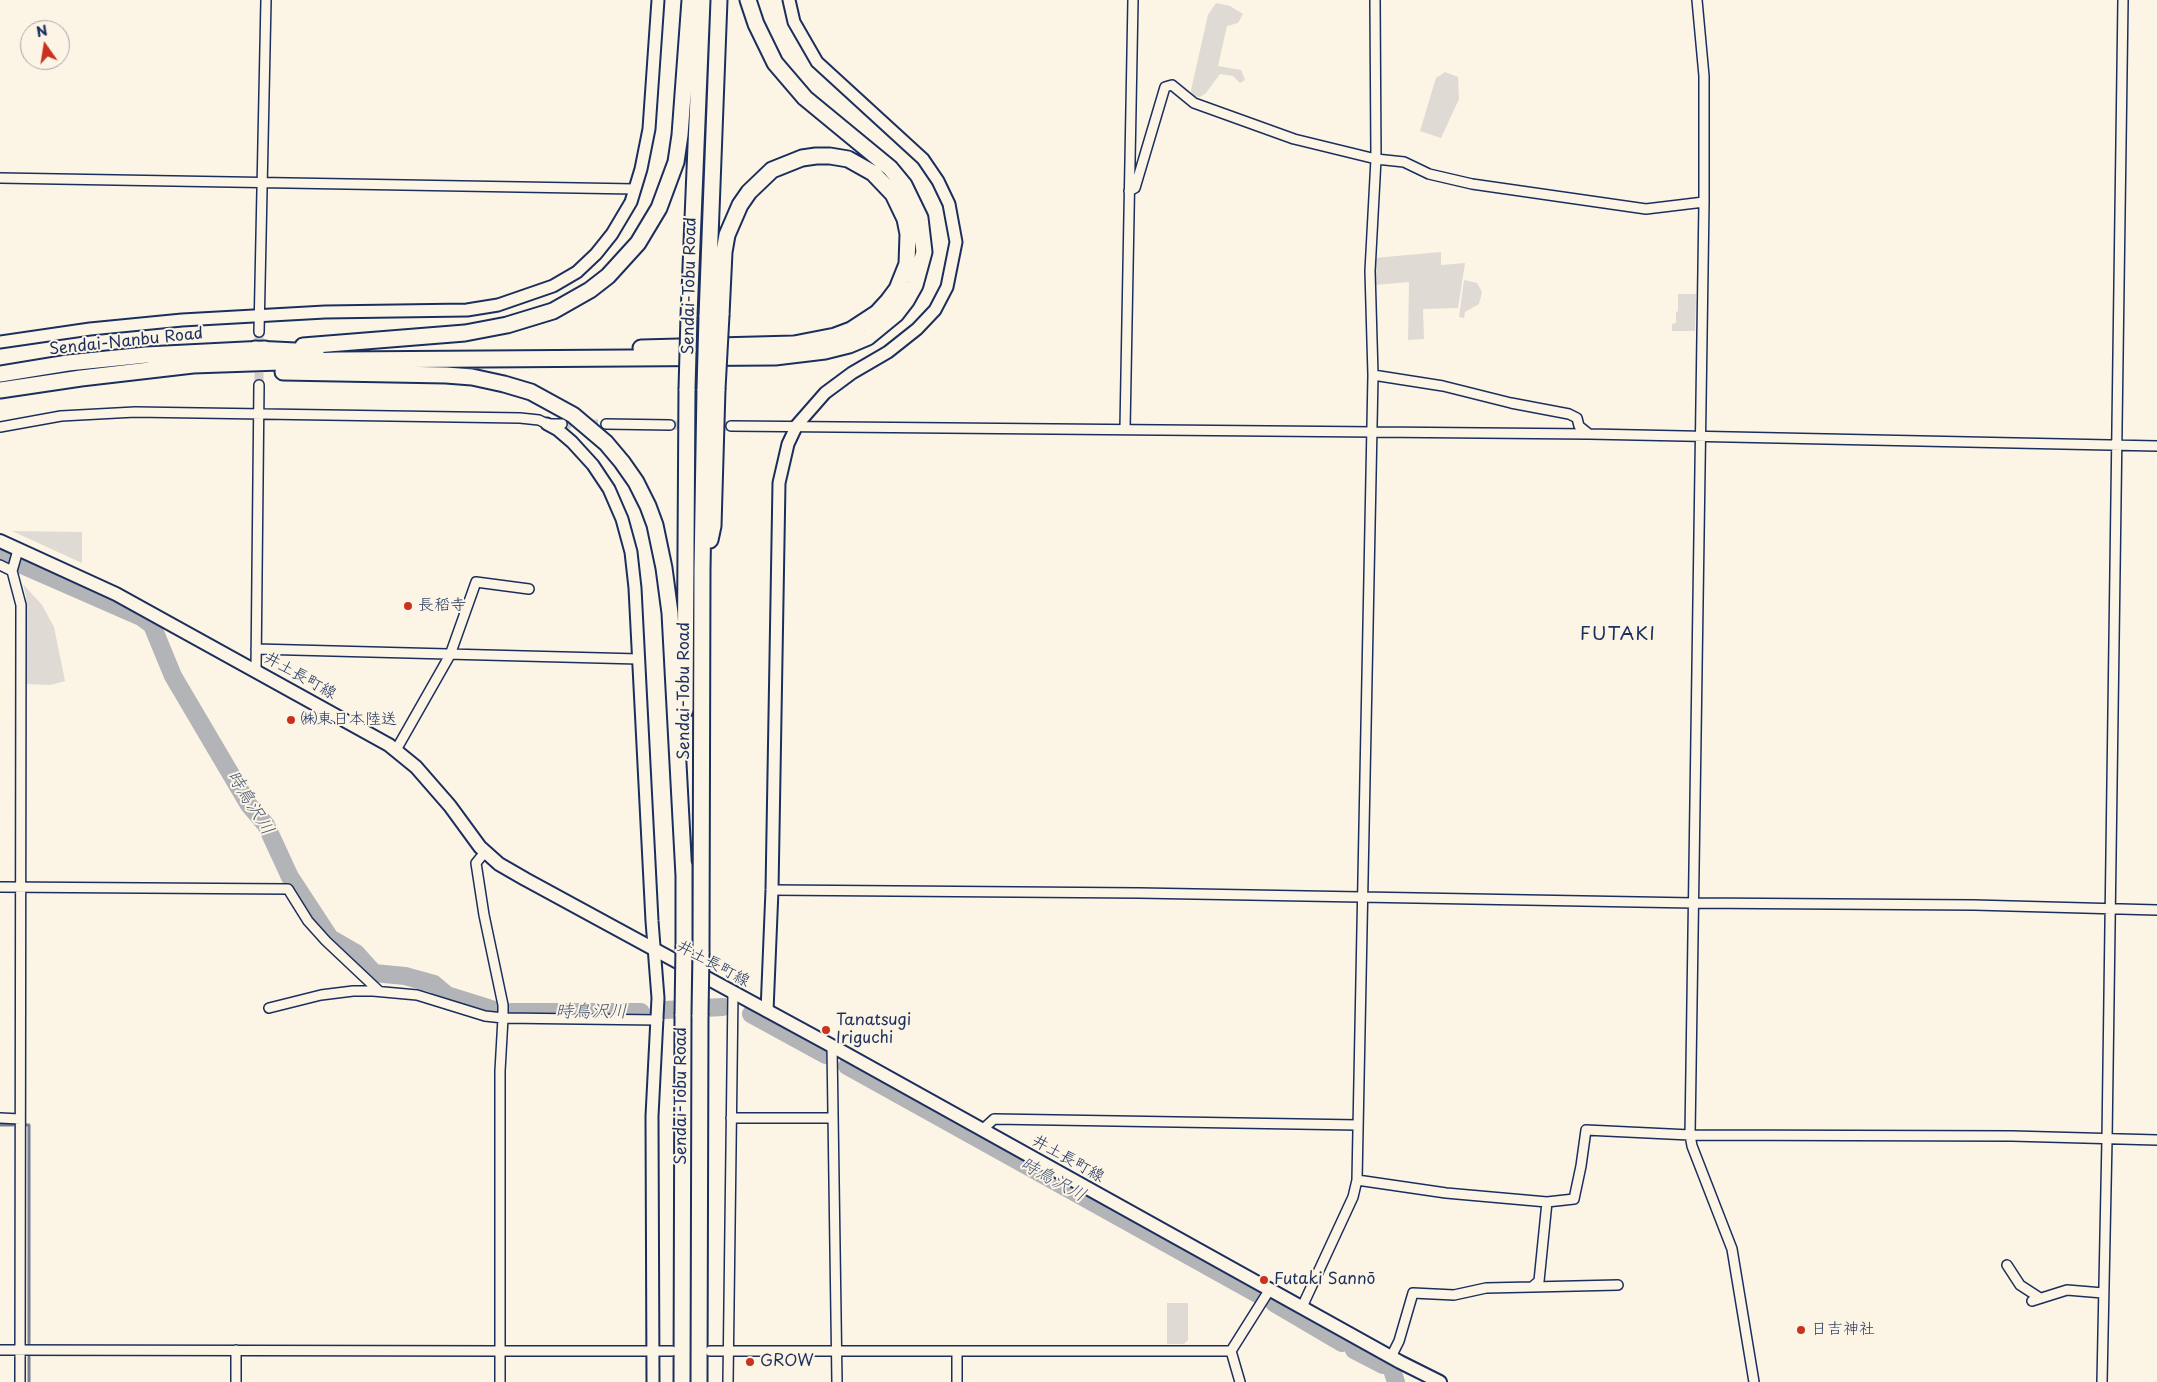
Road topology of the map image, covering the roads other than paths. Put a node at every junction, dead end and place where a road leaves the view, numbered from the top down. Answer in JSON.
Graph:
{"nodes":[{"id":1,"x":266,"y":0,"type":"edge"},
{"id":2,"x":658,"y":0,"type":"edge"},
{"id":3,"x":690,"y":0,"type":"edge"},
{"id":4,"x":702,"y":0,"type":"edge"},
{"id":5,"x":719,"y":0,"type":"edge"},
{"id":6,"x":748,"y":0,"type":"edge"},
{"id":7,"x":789,"y":0,"type":"edge"},
{"id":8,"x":1133,"y":0,"type":"edge"},
{"id":9,"x":1375,"y":0,"type":"edge"},
{"id":10,"x":1697,"y":0,"type":"edge"},
{"id":11,"x":2123,"y":0,"type":"edge"},
{"id":12,"x":1376,"y":159,"type":"junction"},
{"id":13,"x":0,"y":178,"type":"edge"},
{"id":14,"x":262,"y":182,"type":"junction"},
{"id":15,"x":635,"y":189,"type":"junction"},
{"id":16,"x":1130,"y":191,"type":"junction"},
{"id":17,"x":1704,"y":202,"type":"junction"},
{"id":18,"x":260,"y":315,"type":"junction"},
{"id":19,"x":714,"y":316,"type":"junction"},
{"id":20,"x":259,"y":332,"type":"tunnel mouth"},
{"id":21,"x":0,"y":342,"type":"edge"},
{"id":22,"x":255,"y":349,"type":"junction"},
{"id":23,"x":157,"y":371,"type":"junction"},
{"id":24,"x":0,"y":374,"type":"edge"},
{"id":25,"x":1373,"y":375,"type":"junction"},
{"id":26,"x":260,"y":385,"type":"tunnel mouth"},
{"id":27,"x":0,"y":390,"type":"edge"},
{"id":28,"x":259,"y":413,"type":"junction"},
{"id":29,"x":547,"y":424,"type":"junction"},
{"id":30,"x":562,"y":424,"type":"tunnel mouth"},
{"id":31,"x":606,"y":424,"type":"tunnel mouth"},
{"id":32,"x":670,"y":425,"type":"tunnel mouth"},
{"id":33,"x":797,"y":425,"type":"junction"},
{"id":34,"x":731,"y":426,"type":"tunnel mouth"},
{"id":35,"x":0,"y":427,"type":"edge"},
{"id":36,"x":1125,"y":429,"type":"junction"},
{"id":37,"x":1372,"y":433,"type":"junction"},
{"id":38,"x":1589,"y":434,"type":"junction"},
{"id":39,"x":1701,"y":436,"type":"junction"},
{"id":40,"x":2117,"y":445,"type":"junction"},
{"id":41,"x":2157,"y":446,"type":"edge"},
{"id":42,"x":0,"y":540,"type":"edge"},
{"id":43,"x":18,"y":550,"type":"junction"},
{"id":44,"x":0,"y":565,"type":"edge"},
{"id":45,"x":12,"y":571,"type":"junction"},
{"id":46,"x":529,"y":589,"type":"dead end"},
{"id":47,"x":256,"y":649,"type":"junction"},
{"id":48,"x":450,"y":655,"type":"junction"},
{"id":49,"x":639,"y":659,"type":"junction"},
{"id":50,"x":256,"y":670,"type":"junction"},
{"id":51,"x":396,"y":750,"type":"junction"},
{"id":52,"x":485,"y":852,"type":"junction"},
{"id":53,"x":684,"y":876,"type":"junction"},
{"id":54,"x":21,"y":886,"type":"junction"},
{"id":55,"x":0,"y":887,"type":"edge"},
{"id":56,"x":772,"y":890,"type":"junction"},
{"id":57,"x":1363,"y":896,"type":"junction"},
{"id":58,"x":1693,"y":903,"type":"junction"},
{"id":59,"x":2109,"y":908,"type":"junction"},
{"id":60,"x":2157,"y":910,"type":"edge"},
{"id":61,"x":654,"y":950,"type":"junction"},
{"id":62,"x":379,"y":991,"type":"junction"},
{"id":63,"x":733,"y":993,"type":"junction"},
{"id":64,"x":269,"y":1008,"type":"dead end"},
{"id":65,"x":768,"y":1011,"type":"junction"},
{"id":66,"x":503,"y":1018,"type":"junction"},
{"id":67,"x":658,"y":1020,"type":"junction"},
{"id":68,"x":832,"y":1046,"type":"junction"},
{"id":69,"x":0,"y":1118,"type":"edge"},
{"id":70,"x":20,"y":1118,"type":"junction"},
{"id":71,"x":731,"y":1118,"type":"junction"},
{"id":72,"x":833,"y":1118,"type":"junction"},
{"id":73,"x":1358,"y":1125,"type":"junction"},
{"id":74,"x":982,"y":1130,"type":"junction"},
{"id":75,"x":1690,"y":1135,"type":"junction"},
{"id":76,"x":2107,"y":1139,"type":"junction"},
{"id":77,"x":2157,"y":1140,"type":"edge"},
{"id":78,"x":1357,"y":1180,"type":"junction"},
{"id":79,"x":1547,"y":1202,"type":"junction"},
{"id":80,"x":2007,"y":1264,"type":"dead end"},
{"id":81,"x":1618,"y":1285,"type":"dead end"},
{"id":82,"x":1532,"y":1287,"type":"junction"},
{"id":83,"x":1270,"y":1289,"type":"junction"},
{"id":84,"x":2103,"y":1293,"type":"junction"},
{"id":85,"x":1302,"y":1307,"type":"junction"},
{"id":86,"x":0,"y":1350,"type":"edge"},
{"id":87,"x":21,"y":1350,"type":"junction"},
{"id":88,"x":236,"y":1350,"type":"junction"},
{"id":89,"x":836,"y":1350,"type":"junction"},
{"id":90,"x":957,"y":1350,"type":"junction"},
{"id":91,"x":500,"y":1351,"type":"junction"},
{"id":92,"x":653,"y":1351,"type":"junction"},
{"id":93,"x":672,"y":1351,"type":"dead end"},
{"id":94,"x":710,"y":1351,"type":"dead end"},
{"id":95,"x":728,"y":1351,"type":"junction"},
{"id":96,"x":1231,"y":1351,"type":"junction"},
{"id":97,"x":1391,"y":1357,"type":"junction"},
{"id":98,"x":1434,"y":1380,"type":"edge"},
{"id":99,"x":20,"y":1382,"type":"edge"},
{"id":100,"x":236,"y":1382,"type":"edge"},
{"id":101,"x":500,"y":1382,"type":"edge"},
{"id":102,"x":653,"y":1382,"type":"edge"},
{"id":103,"x":682,"y":1382,"type":"edge"},
{"id":104,"x":699,"y":1382,"type":"edge"},
{"id":105,"x":728,"y":1382,"type":"edge"},
{"id":106,"x":837,"y":1382,"type":"edge"},
{"id":107,"x":957,"y":1382,"type":"edge"},
{"id":108,"x":1240,"y":1382,"type":"edge"},
{"id":109,"x":1754,"y":1382,"type":"edge"},
{"id":110,"x":2102,"y":1382,"type":"edge"}],
"edges":[{"from":1,"to":14,"type":"street"},
{"from":2,"to":15,"type":"street"},
{"from":3,"to":22,"type":"highway"},
{"from":4,"to":53,"type":"highway","name":"Sendai-Tobu Road","bridge":true},
{"from":5,"to":19,"type":"highway","name":"Sendai-Tobu Road"},
{"from":6,"to":23,"type":"highway"},
{"from":7,"to":33,"type":"street"},
{"from":8,"to":16,"type":"street"},
{"from":9,"to":12,"type":"street"},
{"from":10,"to":17,"type":"street"},
{"from":11,"to":40,"type":"street"},
{"from":12,"to":16,"type":"street"},
{"from":12,"to":17,"type":"street"},
{"from":12,"to":25,"type":"street"},
{"from":13,"to":14,"type":"street"},
{"from":14,"to":15,"type":"street"},
{"from":14,"to":18,"type":"street"},
{"from":15,"to":18,"type":"street"},
{"from":16,"to":36,"type":"street"},
{"from":17,"to":39,"type":"street"},
{"from":18,"to":20,"type":"street"},
{"from":18,"to":21,"type":"street"},
{"from":19,"to":22,"type":"highway"},
{"from":19,"to":104,"type":"highway","name":"Sendai-Tobu Road","bridge":true},
{"from":22,"to":24,"type":"highway","name":"Sendai-Nanbu Road"},
{"from":23,"to":27,"type":"highway","name":"Sendai-Nanbu Road"},
{"from":23,"to":53,"type":"highway"},
{"from":25,"to":37,"type":"street"},
{"from":25,"to":38,"type":"street"},
{"from":26,"to":28,"type":"street"},
{"from":28,"to":29,"type":"street"},
{"from":28,"to":35,"type":"street"},
{"from":28,"to":47,"type":"street"},
{"from":29,"to":30,"type":"street"},
{"from":29,"to":49,"type":"street"},
{"from":31,"to":32,"type":"street"},
{"from":33,"to":34,"type":"street"},
{"from":33,"to":36,"type":"street"},
{"from":33,"to":56,"type":"street"},
{"from":36,"to":37,"type":"street"},
{"from":37,"to":38,"type":"street"},
{"from":37,"to":57,"type":"street"},
{"from":38,"to":39,"type":"street"},
{"from":39,"to":40,"type":"street"},
{"from":39,"to":58,"type":"street"},
{"from":40,"to":41,"type":"street"},
{"from":40,"to":59,"type":"street"},
{"from":42,"to":43,"type":"main road","name":"井土長町線"},
{"from":43,"to":45,"type":"street"},
{"from":43,"to":50,"type":"main road","name":"井土長町線"},
{"from":44,"to":45,"type":"street"},
{"from":45,"to":54,"type":"street"},
{"from":46,"to":48,"type":"street"},
{"from":47,"to":48,"type":"street"},
{"from":47,"to":50,"type":"street"},
{"from":48,"to":49,"type":"street"},
{"from":48,"to":51,"type":"street"},
{"from":49,"to":61,"type":"street"},
{"from":50,"to":51,"type":"main road","name":"井土長町線"},
{"from":51,"to":52,"type":"main road","name":"井土長町線"},
{"from":52,"to":61,"type":"main road","name":"井土長町線"},
{"from":52,"to":66,"type":"street"},
{"from":53,"to":103,"type":"highway","name":"Sendai-Tobu Road","bridge":true},
{"from":54,"to":55,"type":"street"},
{"from":54,"to":62,"type":"street"},
{"from":54,"to":70,"type":"street"},
{"from":56,"to":57,"type":"street"},
{"from":56,"to":65,"type":"street"},
{"from":57,"to":58,"type":"street"},
{"from":57,"to":73,"type":"street"},
{"from":58,"to":59,"type":"street"},
{"from":58,"to":75,"type":"street"},
{"from":59,"to":60,"type":"street"},
{"from":59,"to":76,"type":"street"},
{"from":61,"to":63,"type":"main road","name":"井土長町線"},
{"from":61,"to":67,"type":"street"},
{"from":62,"to":64,"type":"street"},
{"from":62,"to":66,"type":"street"},
{"from":63,"to":65,"type":"main road","name":"井土長町線"},
{"from":63,"to":71,"type":"street"},
{"from":65,"to":68,"type":"main road","name":"井土長町線"},
{"from":66,"to":67,"type":"street"},
{"from":66,"to":91,"type":"street"},
{"from":67,"to":92,"type":"street"},
{"from":68,"to":72,"type":"street"},
{"from":68,"to":74,"type":"main road","name":"井土長町線"},
{"from":69,"to":70,"type":"street"},
{"from":70,"to":87,"type":"street"},
{"from":71,"to":72,"type":"street"},
{"from":71,"to":95,"type":"street"},
{"from":72,"to":89,"type":"street"},
{"from":73,"to":74,"type":"street"},
{"from":73,"to":78,"type":"street"},
{"from":74,"to":83,"type":"main road","name":"井土長町線"},
{"from":75,"to":76,"type":"street"},
{"from":75,"to":79,"type":"street"},
{"from":75,"to":109,"type":"street"},
{"from":76,"to":77,"type":"street"},
{"from":76,"to":84,"type":"street"},
{"from":78,"to":79,"type":"street"},
{"from":78,"to":85,"type":"street"},
{"from":79,"to":82,"type":"street"},
{"from":80,"to":84,"type":"street"},
{"from":81,"to":82,"type":"street"},
{"from":82,"to":97,"type":"street"},
{"from":83,"to":85,"type":"main road","name":"井土長町線"},
{"from":83,"to":96,"type":"street"},
{"from":84,"to":110,"type":"street"},
{"from":85,"to":97,"type":"main road","name":"井土長町線"},
{"from":86,"to":87,"type":"street"},
{"from":87,"to":88,"type":"street"},
{"from":87,"to":99,"type":"street"},
{"from":88,"to":91,"type":"street"},
{"from":88,"to":100,"type":"street"},
{"from":89,"to":90,"type":"street"},
{"from":89,"to":95,"type":"street"},
{"from":89,"to":106,"type":"street"},
{"from":90,"to":96,"type":"street"},
{"from":90,"to":107,"type":"street"},
{"from":91,"to":92,"type":"street"},
{"from":91,"to":101,"type":"street"},
{"from":92,"to":93,"type":"street"},
{"from":92,"to":102,"type":"street"},
{"from":94,"to":95,"type":"street"},
{"from":95,"to":105,"type":"street"},
{"from":96,"to":108,"type":"street"},
{"from":97,"to":98,"type":"main road","name":"井土長町線"}]}
